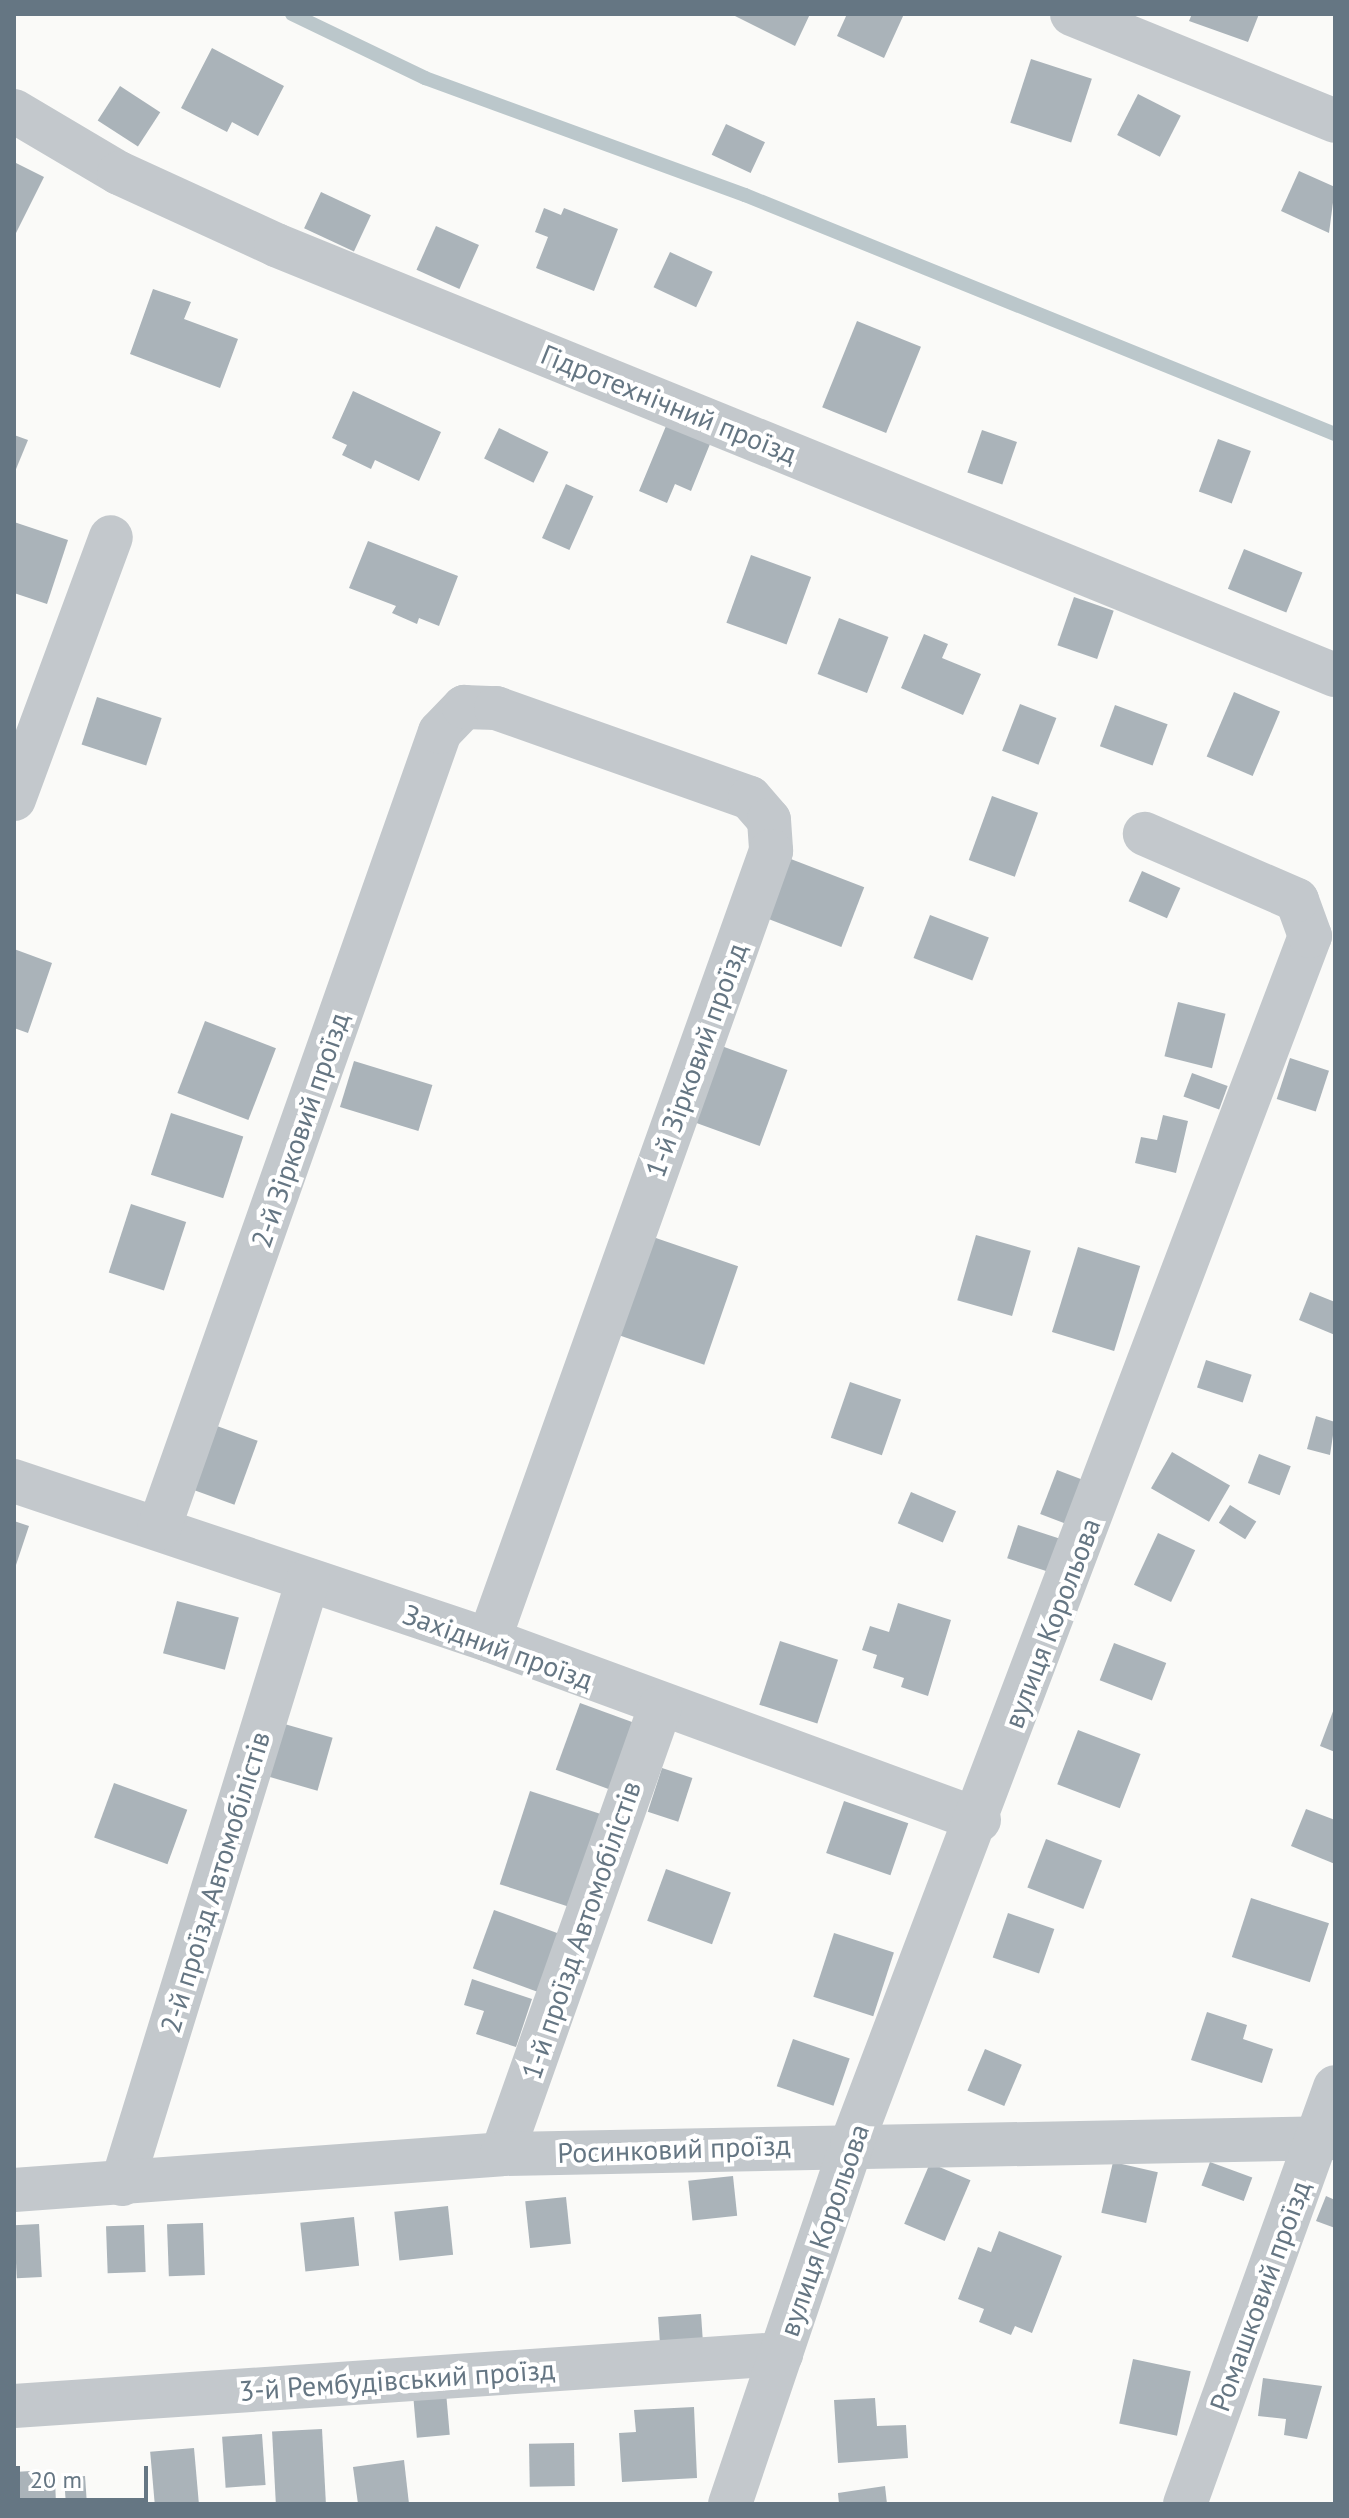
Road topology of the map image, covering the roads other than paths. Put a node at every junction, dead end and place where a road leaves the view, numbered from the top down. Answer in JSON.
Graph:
{"nodes":[{"id":1,"x":1072,"y":14,"type":"edge"},
{"id":2,"x":14,"y":111,"type":"edge"},
{"id":3,"x":1335,"y":121,"type":"edge"},
{"id":4,"x":111,"y":537,"type":"dead end"},
{"id":5,"x":1335,"y":675,"type":"edge"},
{"id":6,"x":440,"y":732,"type":"joint"},
{"id":7,"x":14,"y":799,"type":"edge"},
{"id":8,"x":1145,"y":834,"type":"dead end"},
{"id":9,"x":14,"y":1481,"type":"edge"},
{"id":10,"x":159,"y":1528,"type":"junction"},
{"id":11,"x":308,"y":1580,"type":"junction"},
{"id":12,"x":489,"y":1640,"type":"junction"},
{"id":13,"x":660,"y":1707,"type":"junction"},
{"id":14,"x":979,"y":1820,"type":"junction"},
{"id":15,"x":1335,"y":2087,"type":"edge"},
{"id":16,"x":1326,"y":2138,"type":"edge"},
{"id":17,"x":852,"y":2143,"type":"junction"},
{"id":18,"x":502,"y":2154,"type":"junction"},
{"id":19,"x":122,"y":2184,"type":"junction"},
{"id":20,"x":14,"y":2190,"type":"edge"},
{"id":21,"x":781,"y":2354,"type":"junction"},
{"id":22,"x":14,"y":2406,"type":"edge"},
{"id":23,"x":730,"y":2504,"type":"edge"},
{"id":24,"x":1185,"y":2504,"type":"edge"}],
"edges":[{"from":1,"to":3,"type":"street"},
{"from":2,"to":5,"type":"street","name":"Гідротехнічний проїзд"},
{"from":4,"to":7,"type":"street"},
{"from":6,"to":10,"type":"street","name":"2-й Зірковий проїзд"},
{"from":6,"to":12,"type":"street","name":"1-й Зірковий проїзд"},
{"from":8,"to":14,"type":"street","name":"вулиця Корольова"},
{"from":9,"to":10,"type":"street","name":"Західний проїзд"},
{"from":10,"to":11,"type":"street","name":"Західний проїзд"},
{"from":11,"to":12,"type":"street","name":"Західний проїзд"},
{"from":11,"to":19,"type":"street","name":"2-й проїзд Автомобілістів"},
{"from":12,"to":13,"type":"street","name":"Західний проїзд"},
{"from":13,"to":14,"type":"street","name":"Західний проїзд"},
{"from":13,"to":18,"type":"street","name":"1-й проїзд Автомобілістів"},
{"from":14,"to":17,"type":"street","name":"вулиця Корольова"},
{"from":15,"to":16,"type":"street","name":"Ромашковий проїзд"},
{"from":16,"to":17,"type":"street","name":"Росинковий проїзд"},
{"from":16,"to":24,"type":"street","name":"Ромашковий проїзд"},
{"from":17,"to":18,"type":"street","name":"Росинковий проїзд"},
{"from":17,"to":21,"type":"street","name":"вулиця Корольова"},
{"from":18,"to":19,"type":"street","name":"Росинковий проїзд"},
{"from":19,"to":20,"type":"street","name":"Росинковий проїзд"},
{"from":21,"to":22,"type":"street","name":"3-й Рембудівський проїзд"},
{"from":21,"to":23,"type":"street","name":"вулиця Корольова"}]}
